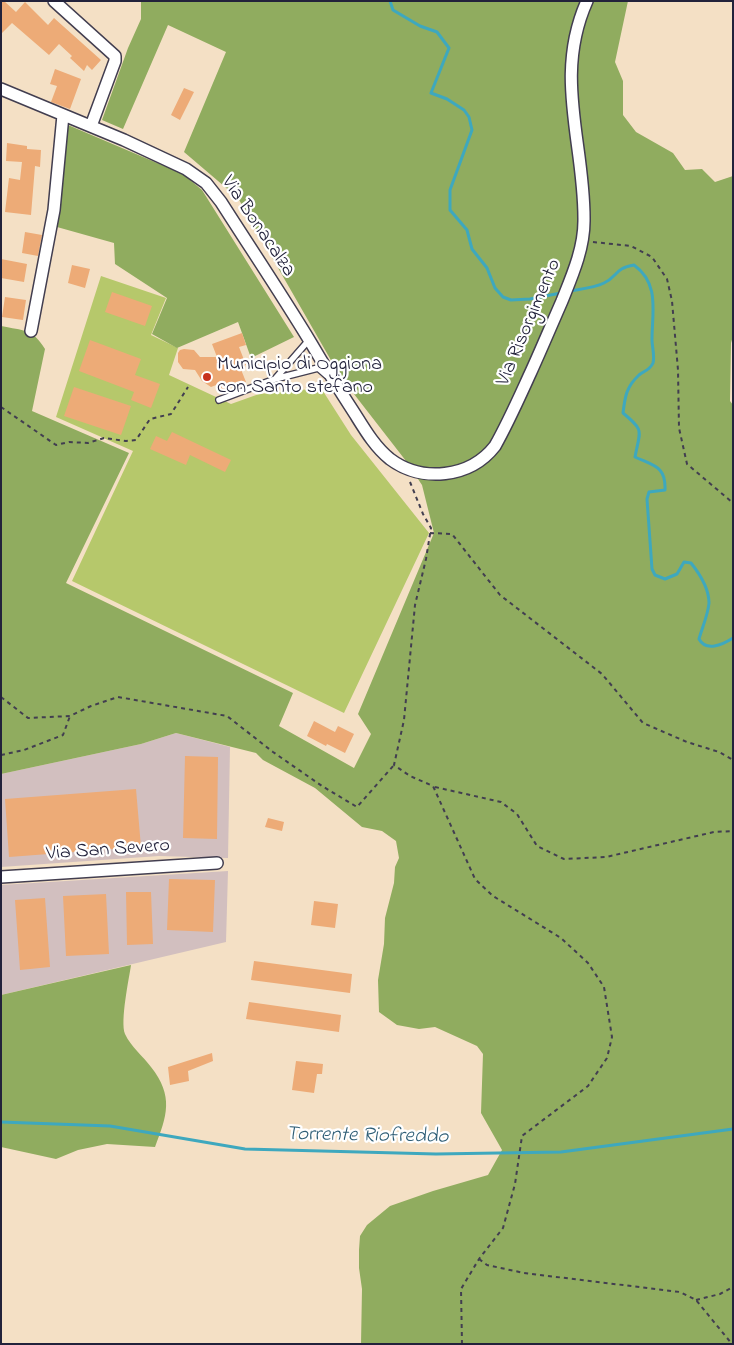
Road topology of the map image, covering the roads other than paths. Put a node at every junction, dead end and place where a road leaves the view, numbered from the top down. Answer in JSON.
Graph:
{"nodes":[{"id":1,"x":54,"y":1,"type":"edge"},
{"id":2,"x":588,"y":1,"type":"edge"},
{"id":3,"x":1,"y":89,"type":"edge"},
{"id":4,"x":63,"y":114,"type":"junction"},
{"id":5,"x":91,"y":126,"type":"junction"},
{"id":6,"x":31,"y":331,"type":"dead end"},
{"id":7,"x":309,"y":340,"type":"junction"},
{"id":8,"x":275,"y":379,"type":"junction"},
{"id":9,"x":334,"y":381,"type":"junction"},
{"id":10,"x":219,"y":400,"type":"dead end"},
{"id":11,"x":217,"y":863,"type":"dead end"},
{"id":12,"x":1,"y":877,"type":"edge"}],
"edges":[{"from":1,"to":5,"type":"street"},
{"from":2,"to":9,"type":"street","name":"Via Risorgimento"},
{"from":3,"to":4,"type":"street","name":"Via Bonacalza"},
{"from":4,"to":5,"type":"street","name":"Via Bonacalza"},
{"from":4,"to":6,"type":"street"},
{"from":5,"to":7,"type":"street","name":"Via Bonacalza"},
{"from":7,"to":8,"type":"lane"},
{"from":7,"to":9,"type":"street","name":"Via Bonacalza"},
{"from":8,"to":9,"type":"lane"},
{"from":8,"to":10,"type":"lane"},
{"from":11,"to":12,"type":"street","name":"Via San Severo"}]}
